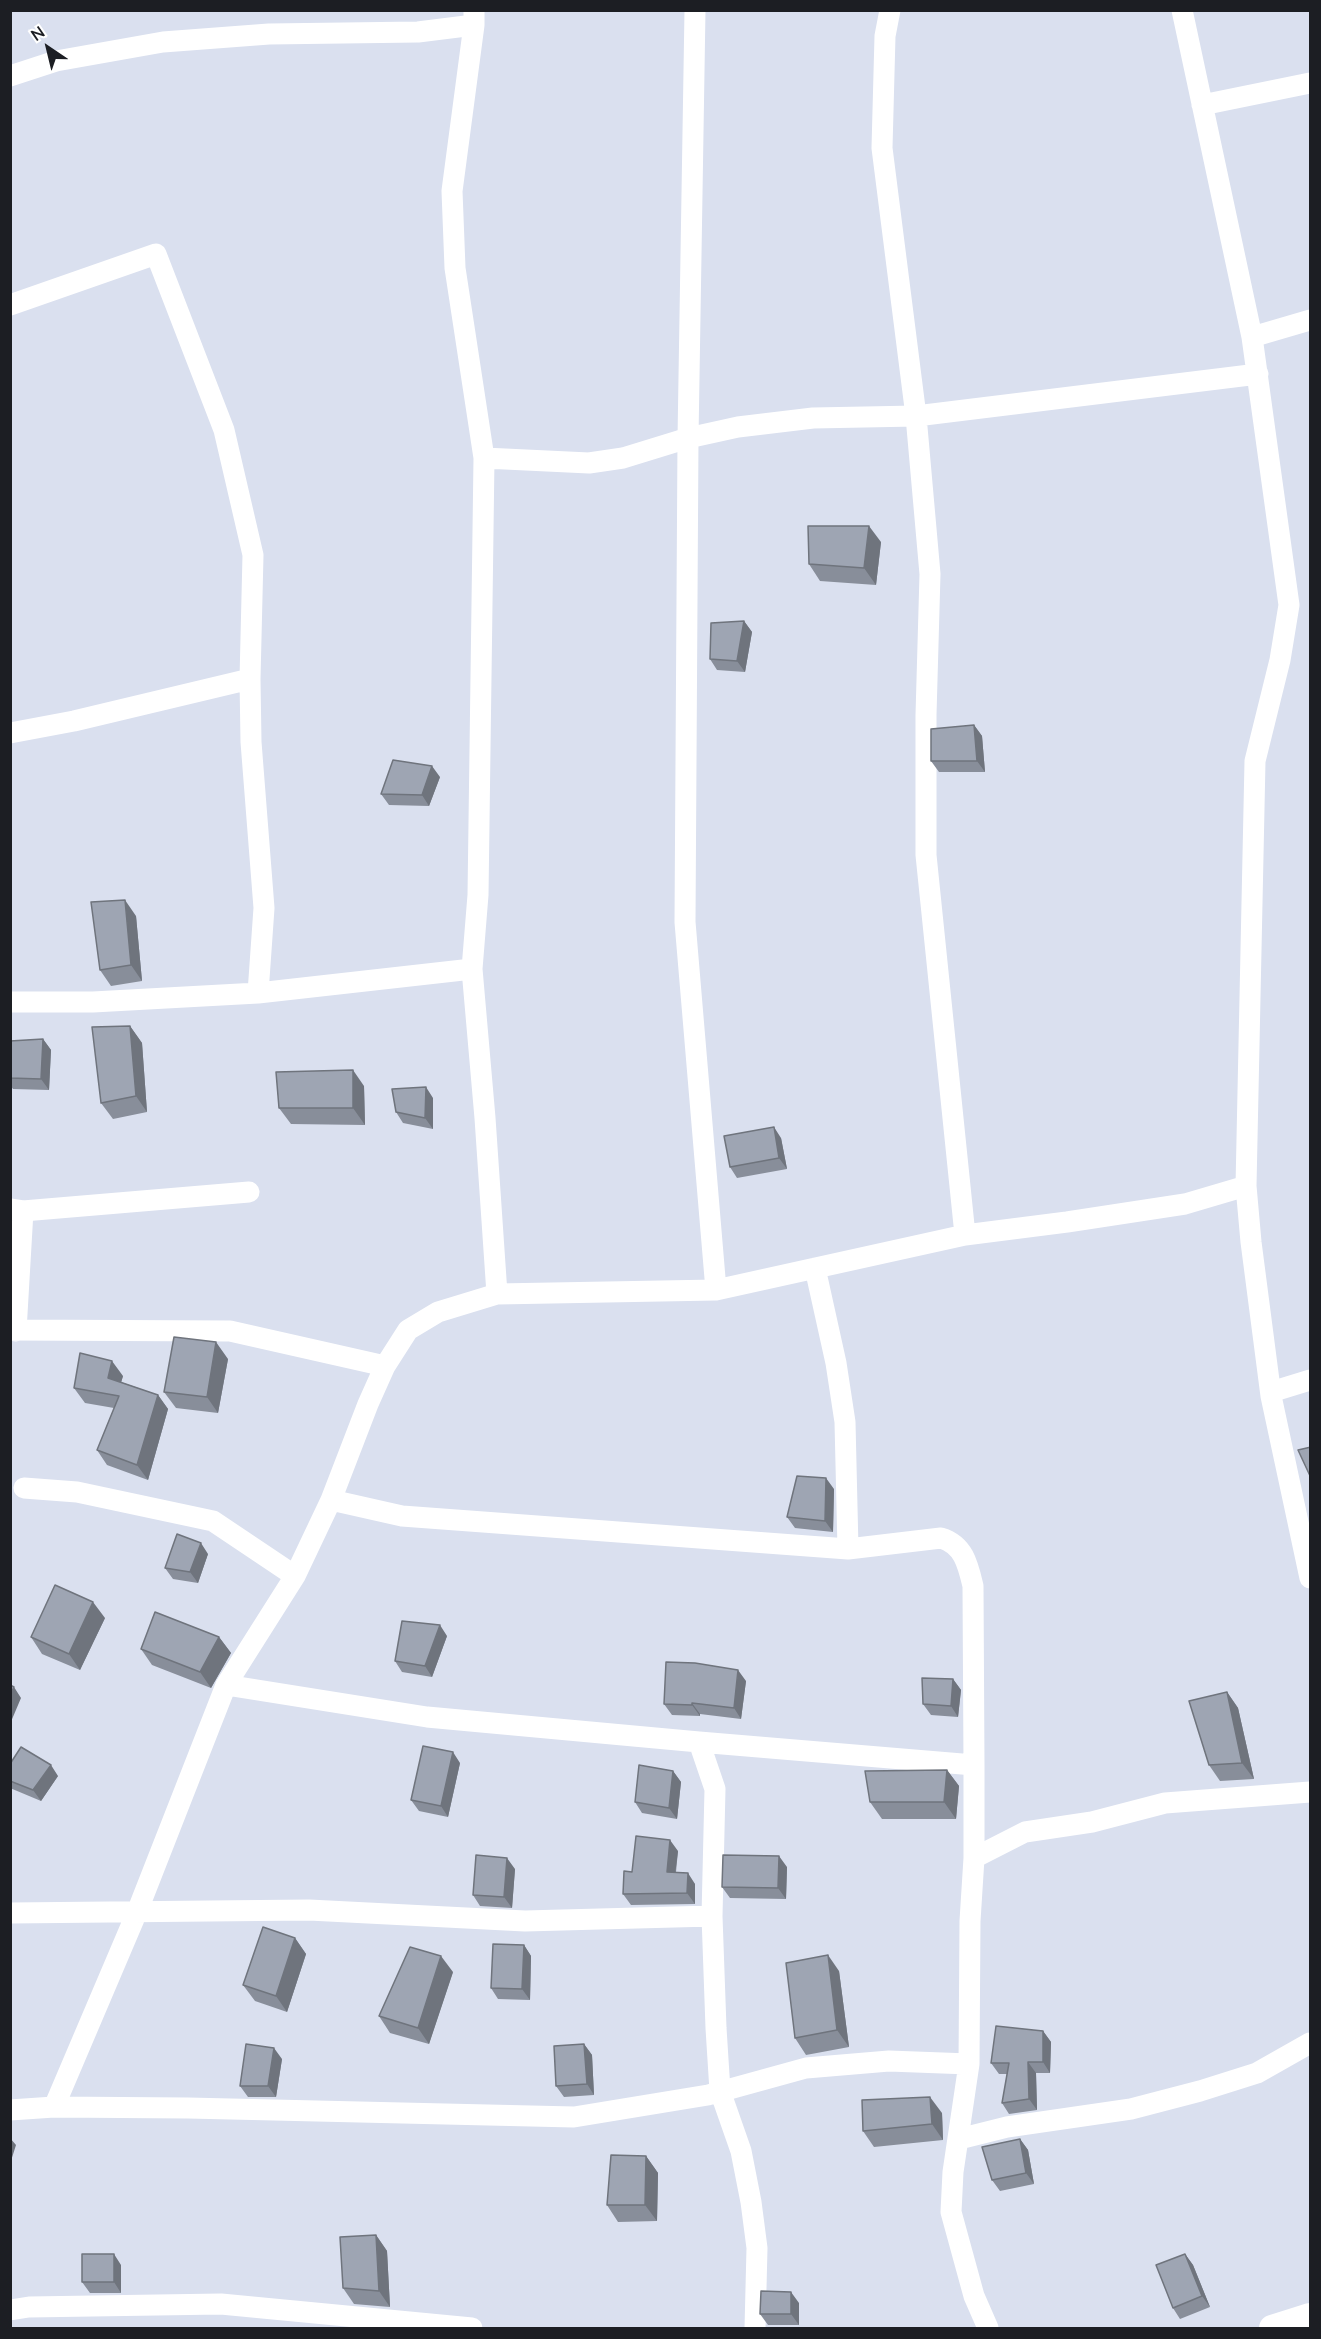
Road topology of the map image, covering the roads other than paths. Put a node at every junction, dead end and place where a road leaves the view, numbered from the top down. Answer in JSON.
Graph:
{"nodes":[{"id":1,"x":695,"y":10,"type":"edge"},
{"id":2,"x":890,"y":10,"type":"edge"},
{"id":3,"x":1182,"y":10,"type":"edge"},
{"id":4,"x":474,"y":18,"type":"edge"},
{"id":5,"x":10,"y":76,"type":"edge"},
{"id":6,"x":1311,"y":83,"type":"edge"},
{"id":7,"x":1202,"y":105,"type":"junction"},
{"id":8,"x":10,"y":305,"type":"edge"},
{"id":9,"x":1311,"y":320,"type":"edge"},
{"id":10,"x":1252,"y":337,"type":"junction"},
{"id":11,"x":1258,"y":374,"type":"junction"},
{"id":12,"x":915,"y":416,"type":"junction"},
{"id":13,"x":688,"y":438,"type":"junction"},
{"id":14,"x":484,"y":458,"type":"junction"},
{"id":15,"x":250,"y":679,"type":"junction"},
{"id":16,"x":10,"y":733,"type":"edge"},
{"id":17,"x":472,"y":969,"type":"junction"},
{"id":18,"x":258,"y":993,"type":"junction"},
{"id":19,"x":10,"y":1002,"type":"edge"},
{"id":20,"x":1246,"y":1186,"type":"junction"},
{"id":21,"x":249,"y":1192,"type":"dead end"},
{"id":22,"x":17,"y":1210,"type":"edge"},
{"id":23,"x":965,"y":1235,"type":"junction"},
{"id":24,"x":815,"y":1268,"type":"junction"},
{"id":25,"x":716,"y":1290,"type":"junction"},
{"id":26,"x":497,"y":1294,"type":"junction"},
{"id":27,"x":13,"y":1330,"type":"edge"},
{"id":28,"x":385,"y":1366,"type":"junction"},
{"id":29,"x":1311,"y":1380,"type":"edge"},
{"id":30,"x":1271,"y":1392,"type":"junction"},
{"id":31,"x":24,"y":1488,"type":"dead end"},
{"id":32,"x":331,"y":1500,"type":"junction"},
{"id":33,"x":848,"y":1549,"type":"junction"},
{"id":34,"x":295,"y":1576,"type":"junction"},
{"id":35,"x":1311,"y":1578,"type":"edge"},
{"id":36,"x":226,"y":1685,"type":"junction"},
{"id":37,"x":699,"y":1743,"type":"junction"},
{"id":38,"x":974,"y":1765,"type":"junction"},
{"id":39,"x":1311,"y":1792,"type":"edge"},
{"id":40,"x":975,"y":1858,"type":"junction"},
{"id":41,"x":10,"y":1912,"type":"edge"},
{"id":42,"x":137,"y":1912,"type":"junction"},
{"id":43,"x":712,"y":1916,"type":"junction"},
{"id":44,"x":1311,"y":2043,"type":"edge"},
{"id":45,"x":969,"y":2064,"type":"junction"},
{"id":46,"x":720,"y":2091,"type":"junction"},
{"id":47,"x":54,"y":2107,"type":"junction"},
{"id":48,"x":10,"y":2110,"type":"edge"},
{"id":49,"x":959,"y":2139,"type":"junction"},
{"id":50,"x":10,"y":2310,"type":"edge"},
{"id":51,"x":1311,"y":2316,"type":"edge"},
{"id":52,"x":472,"y":2328,"type":"edge"},
{"id":53,"x":755,"y":2328,"type":"edge"},
{"id":54,"x":988,"y":2328,"type":"edge"},
{"id":55,"x":1272,"y":2328,"type":"edge"}],
"edges":[{"from":1,"to":13,"type":"street"},
{"from":2,"to":12,"type":"street"},
{"from":3,"to":7,"type":"street"},
{"from":4,"to":5,"type":"street"},
{"from":4,"to":14,"type":"street"},
{"from":6,"to":7,"type":"street"},
{"from":7,"to":10,"type":"street"},
{"from":8,"to":15,"type":"street"},
{"from":9,"to":10,"type":"street"},
{"from":10,"to":11,"type":"street"},
{"from":11,"to":12,"type":"street"},
{"from":11,"to":20,"type":"street"},
{"from":12,"to":13,"type":"street"},
{"from":12,"to":23,"type":"street"},
{"from":13,"to":14,"type":"street"},
{"from":13,"to":25,"type":"street"},
{"from":14,"to":17,"type":"street"},
{"from":15,"to":16,"type":"street"},
{"from":15,"to":18,"type":"street"},
{"from":17,"to":18,"type":"street"},
{"from":17,"to":26,"type":"street"},
{"from":18,"to":19,"type":"street"},
{"from":20,"to":23,"type":"street"},
{"from":20,"to":30,"type":"street"},
{"from":21,"to":22,"type":"street"},
{"from":22,"to":27,"type":"street"},
{"from":23,"to":24,"type":"street"},
{"from":24,"to":25,"type":"street"},
{"from":24,"to":33,"type":"street"},
{"from":25,"to":26,"type":"street"},
{"from":26,"to":28,"type":"street"},
{"from":27,"to":28,"type":"street"},
{"from":28,"to":32,"type":"street"},
{"from":29,"to":30,"type":"street"},
{"from":30,"to":35,"type":"street"},
{"from":31,"to":34,"type":"street"},
{"from":32,"to":33,"type":"street"},
{"from":32,"to":34,"type":"street"},
{"from":33,"to":38,"type":"street"},
{"from":34,"to":36,"type":"street"},
{"from":36,"to":37,"type":"street"},
{"from":36,"to":42,"type":"street"},
{"from":37,"to":38,"type":"street"},
{"from":37,"to":43,"type":"street"},
{"from":38,"to":40,"type":"street"},
{"from":39,"to":40,"type":"street"},
{"from":40,"to":45,"type":"street"},
{"from":41,"to":42,"type":"street"},
{"from":42,"to":43,"type":"street"},
{"from":42,"to":47,"type":"street"},
{"from":43,"to":46,"type":"street"},
{"from":44,"to":49,"type":"street"},
{"from":45,"to":46,"type":"street"},
{"from":45,"to":49,"type":"street"},
{"from":46,"to":47,"type":"street"},
{"from":46,"to":53,"type":"street"},
{"from":47,"to":48,"type":"street"},
{"from":49,"to":54,"type":"street"},
{"from":50,"to":52,"type":"street"},
{"from":51,"to":55,"type":"street"}]}
